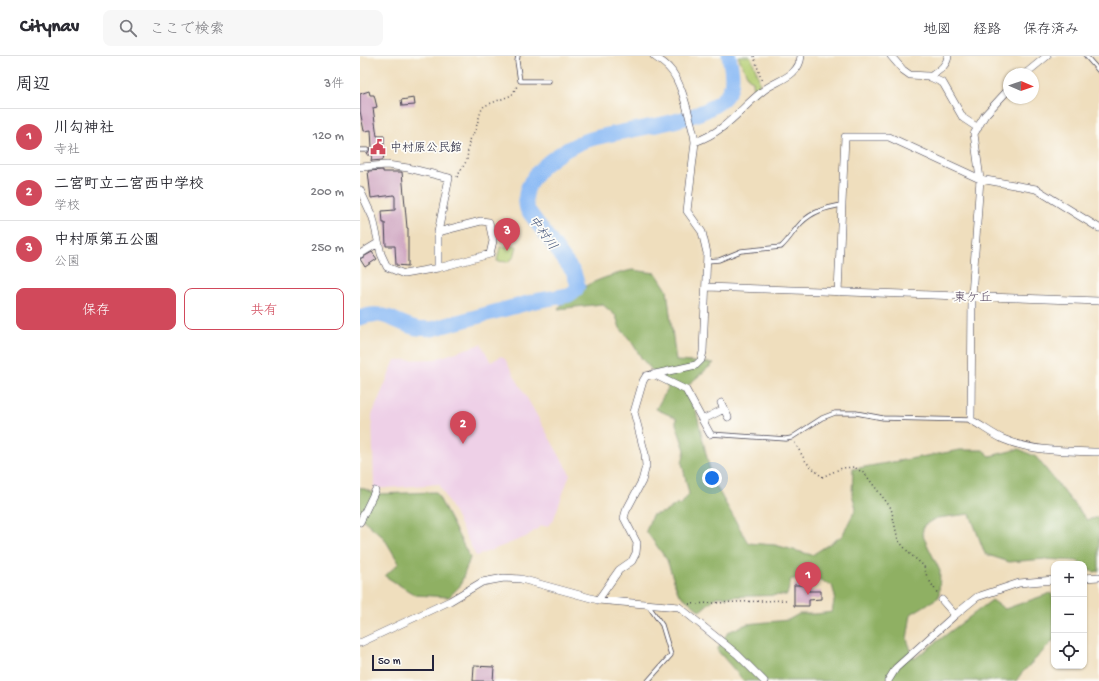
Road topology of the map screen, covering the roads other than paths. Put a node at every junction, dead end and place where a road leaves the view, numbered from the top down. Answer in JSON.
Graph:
{"nodes":[{"id":1,"x":518,"y":56,"type":"edge"},
{"id":2,"x":654,"y":56,"type":"edge"},
{"id":3,"x":801,"y":56,"type":"edge"},
{"id":4,"x":891,"y":56,"type":"edge"},
{"id":5,"x":948,"y":56,"type":"edge"},
{"id":6,"x":1047,"y":56,"type":"edge"},
{"id":7,"x":1086,"y":56,"type":"edge"},
{"id":8,"x":1032,"y":68,"type":"edge"},
{"id":9,"x":1099,"y":71,"type":"edge"},
{"id":10,"x":930,"y":77,"type":"junction"},
{"id":11,"x":550,"y":81,"type":"dead end"},
{"id":12,"x":1003,"y":96,"type":"edge"},
{"id":13,"x":978,"y":128,"type":"junction"},
{"id":14,"x":694,"y":138,"type":"junction"},
{"id":15,"x":360,"y":150,"type":"edge"},
{"id":16,"x":368,"y":150,"type":"dead end"},
{"id":17,"x":360,"y":167,"type":"edge"},
{"id":18,"x":980,"y":179,"type":"junction"},
{"id":19,"x":360,"y":190,"type":"edge"},
{"id":20,"x":842,"y":205,"type":"junction"},
{"id":21,"x":1099,"y":228,"type":"edge"},
{"id":22,"x":438,"y":232,"type":"junction"},
{"id":23,"x":378,"y":243,"type":"junction"},
{"id":24,"x":360,"y":254,"type":"edge"},
{"id":25,"x":707,"y":261,"type":"junction"},
{"id":26,"x":438,"y":268,"type":"junction"},
{"id":27,"x":707,"y":288,"type":"junction"},
{"id":28,"x":838,"y":292,"type":"junction"},
{"id":29,"x":972,"y":296,"type":"junction"},
{"id":30,"x":1099,"y":301,"type":"edge"},
{"id":31,"x":653,"y":374,"type":"junction"},
{"id":32,"x":728,"y":417,"type":"dead end"},
{"id":33,"x":702,"y":420,"type":"junction"},
{"id":34,"x":971,"y":420,"type":"junction"},
{"id":35,"x":710,"y":434,"type":"joint"},
{"id":36,"x":1099,"y":452,"type":"edge"},
{"id":37,"x":375,"y":490,"type":"dead end"},
{"id":38,"x":360,"y":522,"type":"edge"},
{"id":39,"x":1099,"y":577,"type":"edge"},
{"id":40,"x":1087,"y":578,"type":"edge"},
{"id":41,"x":1051,"y":580,"type":"edge"},
{"id":42,"x":598,"y":600,"type":"junction"},
{"id":43,"x":942,"y":600,"type":"road end"},
{"id":44,"x":647,"y":603,"type":"junction"},
{"id":45,"x":954,"y":615,"type":"junction"},
{"id":46,"x":360,"y":643,"type":"edge"},
{"id":47,"x":648,"y":681,"type":"edge"},
{"id":48,"x":764,"y":681,"type":"edge"},
{"id":49,"x":888,"y":681,"type":"edge"}],
"edges":[{"from":1,"to":11,"type":"lane"},
{"from":2,"to":14,"type":"street"},
{"from":3,"to":14,"type":"street"},
{"from":4,"to":10,"type":"street"},
{"from":5,"to":10,"type":"street"},
{"from":6,"to":8,"type":"street"},
{"from":7,"to":9,"type":"lane"},
{"from":10,"to":13,"type":"street"},
{"from":12,"to":13,"type":"street"},
{"from":13,"to":18,"type":"street"},
{"from":14,"to":25,"type":"street"},
{"from":15,"to":16,"type":"lane"},
{"from":17,"to":22,"type":"street"},
{"from":18,"to":20,"type":"street"},
{"from":18,"to":21,"type":"street"},
{"from":18,"to":29,"type":"street"},
{"from":19,"to":23,"type":"street"},
{"from":20,"to":25,"type":"lane"},
{"from":20,"to":28,"type":"street"},
{"from":22,"to":26,"type":"street"},
{"from":22,"to":26,"type":"street"},
{"from":23,"to":24,"type":"street"},
{"from":23,"to":26,"type":"street"},
{"from":25,"to":27,"type":"street"},
{"from":27,"to":28,"type":"street"},
{"from":27,"to":31,"type":"street"},
{"from":28,"to":29,"type":"street"},
{"from":29,"to":30,"type":"street"},
{"from":29,"to":34,"type":"street"},
{"from":31,"to":33,"type":"street"},
{"from":31,"to":42,"type":"street"},
{"from":32,"to":33,"type":"street"},
{"from":33,"to":35,"type":"street"},
{"from":34,"to":35,"type":"lane"},
{"from":34,"to":36,"type":"street"},
{"from":37,"to":38,"type":"street"},
{"from":39,"to":40,"type":"street"},
{"from":41,"to":45,"type":"street"},
{"from":42,"to":44,"type":"street"},
{"from":42,"to":46,"type":"street"},
{"from":43,"to":45,"type":"street"},
{"from":44,"to":47,"type":"lane"},
{"from":44,"to":48,"type":"street"},
{"from":45,"to":49,"type":"street"}]}
